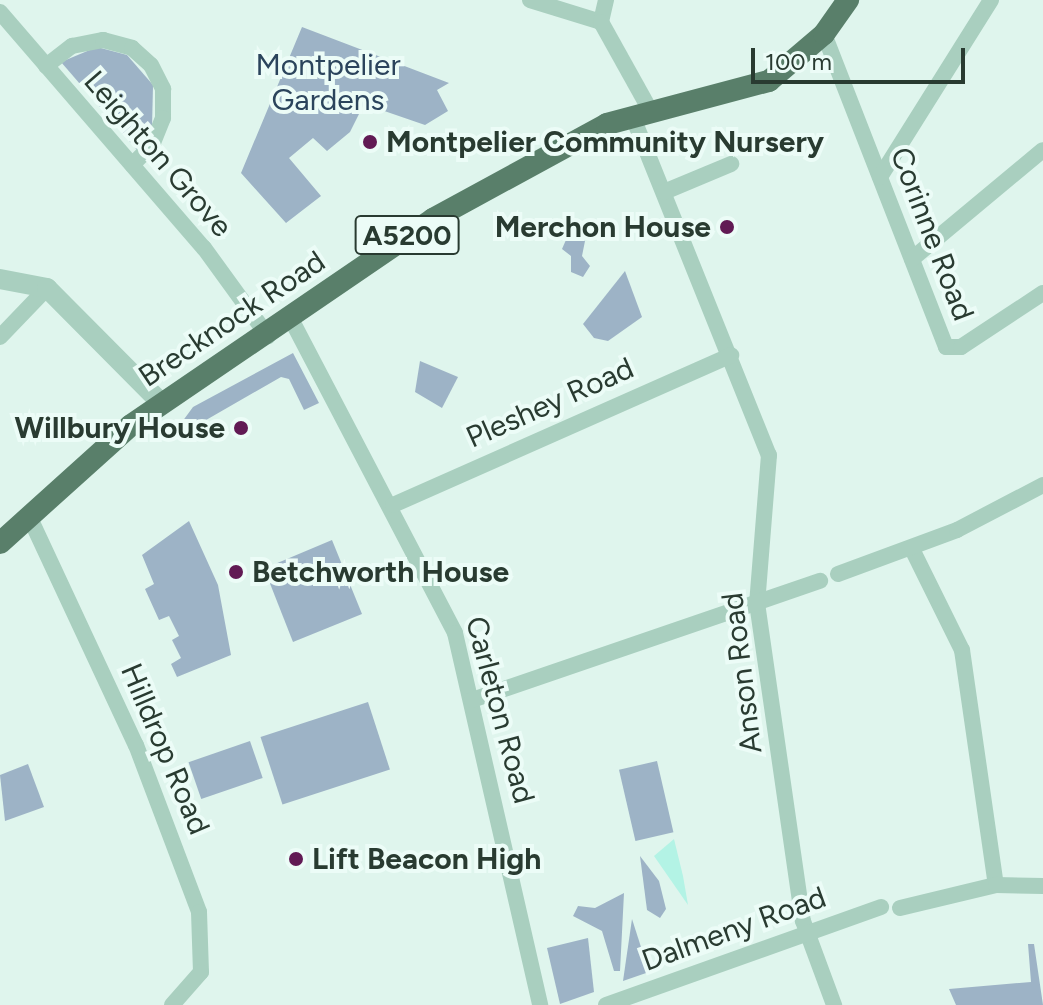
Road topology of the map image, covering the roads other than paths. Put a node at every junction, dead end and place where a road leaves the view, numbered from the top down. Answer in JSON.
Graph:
{"nodes":[{"id":1,"x":530,"y":0,"type":"edge"},
{"id":2,"x":606,"y":0,"type":"edge"},
{"id":3,"x":848,"y":0,"type":"edge"},
{"id":4,"x":991,"y":0,"type":"edge"},
{"id":5,"x":0,"y":12,"type":"edge"},
{"id":6,"x":601,"y":22,"type":"junction"},
{"id":7,"x":824,"y":34,"type":"junction"},
{"id":8,"x":46,"y":66,"type":"junction"},
{"id":9,"x":642,"y":113,"type":"junction"},
{"id":10,"x":1043,"y":150,"type":"edge"},
{"id":11,"x":731,"y":164,"type":"dead end"},
{"id":12,"x":132,"y":165,"type":"junction"},
{"id":13,"x":880,"y":177,"type":"junction"},
{"id":14,"x":664,"y":192,"type":"junction"},
{"id":15,"x":912,"y":259,"type":"junction"},
{"id":16,"x":0,"y":279,"type":"edge"},
{"id":17,"x":47,"y":288,"type":"junction"},
{"id":18,"x":1043,"y":293,"type":"edge"},
{"id":19,"x":291,"y":319,"type":"junction"},
{"id":20,"x":268,"y":336,"type":"junction"},
{"id":21,"x":0,"y":337,"type":"edge"},
{"id":22,"x":731,"y":355,"type":"junction"},
{"id":23,"x":162,"y":404,"type":"junction"},
{"id":24,"x":1043,"y":485,"type":"edge"},
{"id":25,"x":393,"y":505,"type":"junction"},
{"id":26,"x":29,"y":516,"type":"junction"},
{"id":27,"x":0,"y":543,"type":"edge"},
{"id":28,"x":912,"y":549,"type":"junction"},
{"id":29,"x":838,"y":574,"type":"dead end"},
{"id":30,"x":820,"y":581,"type":"dead end"},
{"id":31,"x":757,"y":603,"type":"junction"},
{"id":32,"x":472,"y":700,"type":"junction"},
{"id":33,"x":996,"y":885,"type":"junction"},
{"id":34,"x":1043,"y":886,"type":"edge"},
{"id":35,"x":881,"y":907,"type":"dead end"},
{"id":36,"x":900,"y":908,"type":"dead end"},
{"id":37,"x":806,"y":932,"type":"junction"},
{"id":38,"x":172,"y":1005,"type":"edge"},
{"id":39,"x":540,"y":1005,"type":"edge"},
{"id":40,"x":606,"y":1005,"type":"edge"},
{"id":41,"x":834,"y":1005,"type":"edge"}],
"edges":[{"from":1,"to":6,"type":"street"},
{"from":2,"to":6,"type":"street"},
{"from":3,"to":7,"type":"main road","name":"Brecknock Road","number":"A5200"},
{"from":4,"to":13,"type":"street"},
{"from":5,"to":8,"type":"street","name":"Leighton Grove"},
{"from":6,"to":9,"type":"street","name":"Anson Road"},
{"from":7,"to":9,"type":"main road","name":"Brecknock Road","number":"A5200"},
{"from":7,"to":13,"type":"street","name":"Corinne Road"},
{"from":8,"to":12,"type":"street","name":"Leighton Grove"},
{"from":8,"to":12,"type":"street"},
{"from":9,"to":14,"type":"street","name":"Anson Road"},
{"from":9,"to":19,"type":"main road","name":"Brecknock Road","number":"A5200"},
{"from":10,"to":15,"type":"street"},
{"from":11,"to":14,"type":"street"},
{"from":12,"to":20,"type":"street","name":"Leighton Grove"},
{"from":13,"to":15,"type":"street","name":"Corinne Road"},
{"from":14,"to":22,"type":"street","name":"Anson Road"},
{"from":15,"to":18,"type":"street","name":"Corinne Road"},
{"from":16,"to":17,"type":"street"},
{"from":17,"to":21,"type":"street"},
{"from":17,"to":23,"type":"street"},
{"from":19,"to":20,"type":"main road","name":"Brecknock Road","number":"A5200"},
{"from":19,"to":25,"type":"street","name":"Carleton Road"},
{"from":20,"to":23,"type":"main road","name":"Brecknock Road","number":"A5200"},
{"from":22,"to":25,"type":"street","name":"Pleshey Road"},
{"from":22,"to":31,"type":"street","name":"Anson Road"},
{"from":23,"to":26,"type":"main road","name":"Brecknock Road","number":"A5200"},
{"from":24,"to":28,"type":"street"},
{"from":25,"to":32,"type":"street","name":"Carleton Road"},
{"from":26,"to":27,"type":"main road","name":"Brecknock Road","number":"A5200"},
{"from":26,"to":38,"type":"street","name":"Hilldrop Road"},
{"from":28,"to":29,"type":"street"},
{"from":28,"to":33,"type":"street"},
{"from":30,"to":31,"type":"street"},
{"from":31,"to":32,"type":"street"},
{"from":31,"to":37,"type":"street","name":"Anson Road"},
{"from":32,"to":39,"type":"street","name":"Carleton Road"},
{"from":33,"to":34,"type":"street"},
{"from":33,"to":36,"type":"street"},
{"from":35,"to":37,"type":"street","name":"Dalmeny Road"},
{"from":37,"to":40,"type":"street","name":"Dalmeny Road"},
{"from":37,"to":41,"type":"street","name":"Anson Road"}]}
